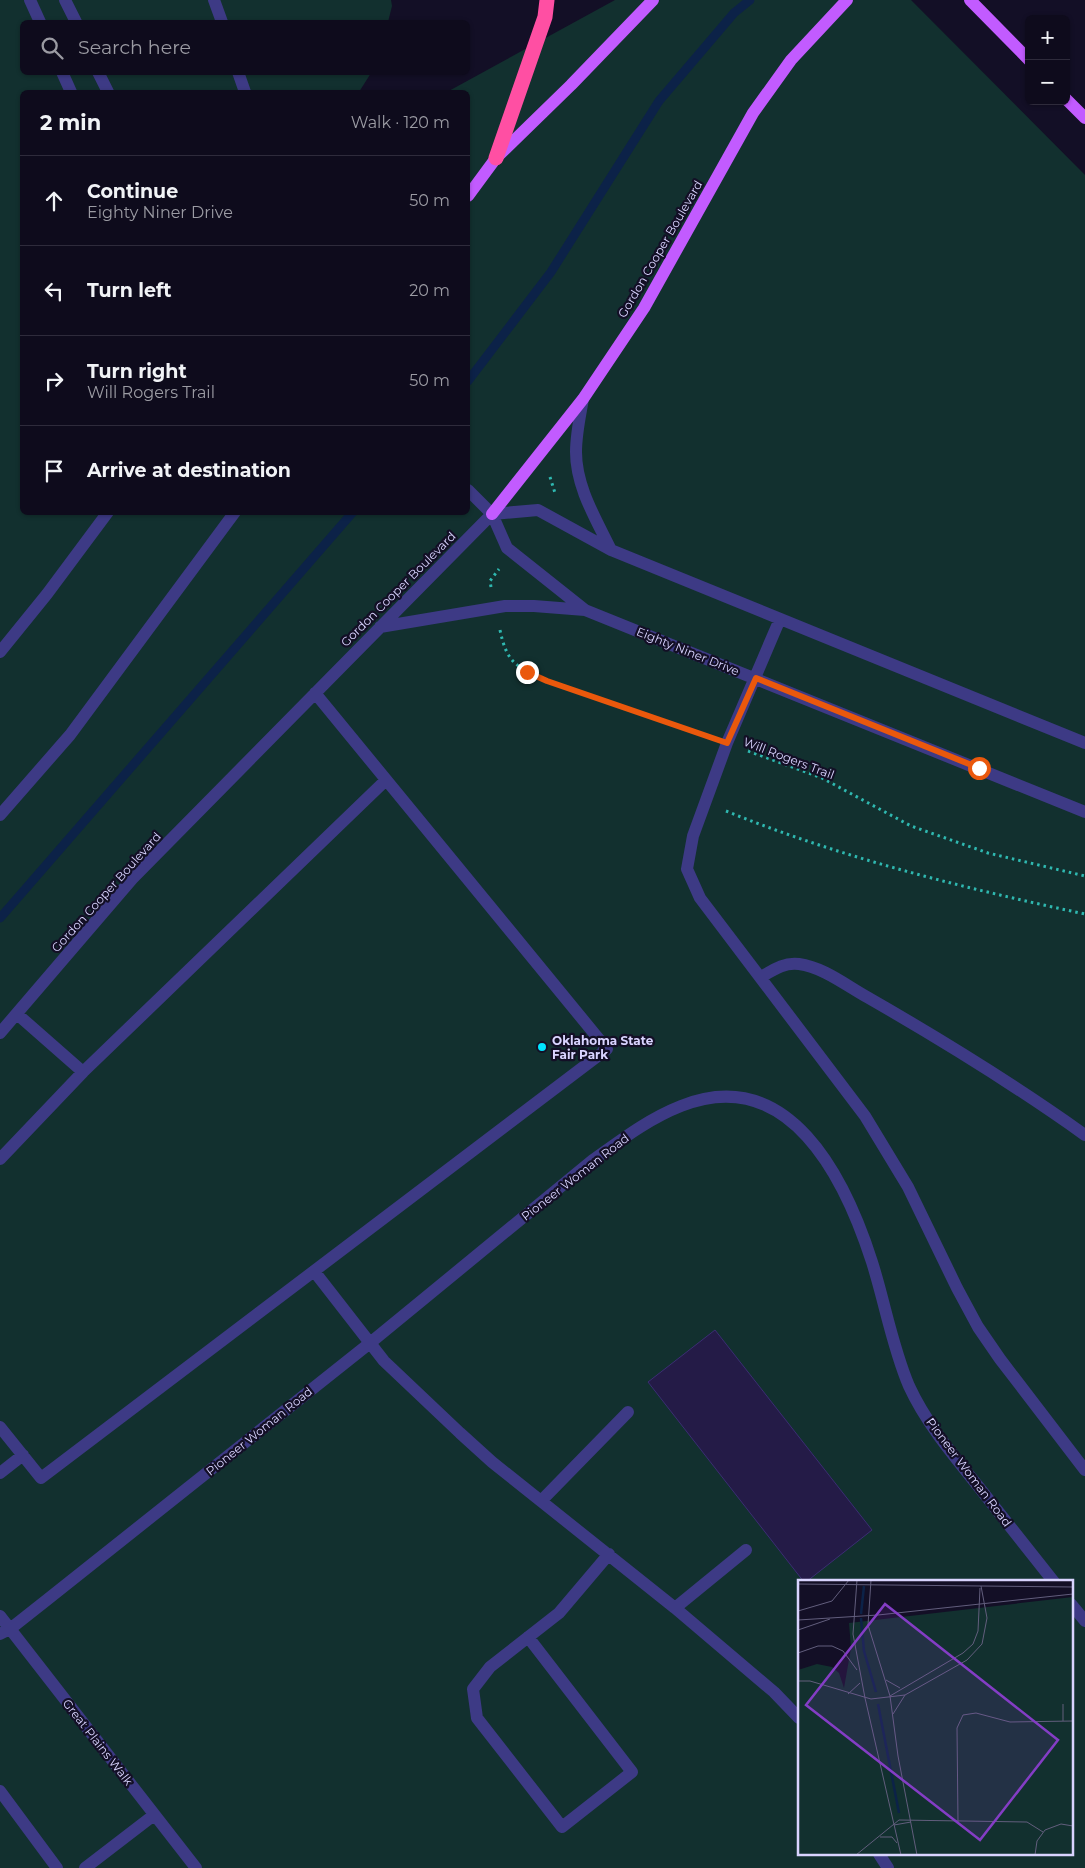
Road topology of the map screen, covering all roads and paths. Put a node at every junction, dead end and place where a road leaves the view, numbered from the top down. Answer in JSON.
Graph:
{"nodes":[{"id":1,"x":30,"y":0,"type":"edge"},
{"id":2,"x":65,"y":0,"type":"edge"},
{"id":3,"x":214,"y":0,"type":"edge"},
{"id":4,"x":547,"y":0,"type":"edge"},
{"id":5,"x":653,"y":0,"type":"edge"},
{"id":6,"x":846,"y":0,"type":"edge"},
{"id":7,"x":973,"y":3,"type":"edge"},
{"id":8,"x":39,"y":20,"type":"edge"},
{"id":9,"x":75,"y":20,"type":"edge"},
{"id":10,"x":221,"y":20,"type":"edge"},
{"id":11,"x":1025,"y":56,"type":"edge"},
{"id":12,"x":63,"y":75,"type":"edge"},
{"id":13,"x":100,"y":75,"type":"edge"},
{"id":14,"x":239,"y":75,"type":"edge"},
{"id":15,"x":70,"y":90,"type":"edge"},
{"id":16,"x":107,"y":90,"type":"edge"},
{"id":17,"x":244,"y":90,"type":"edge"},
{"id":18,"x":1070,"y":103,"type":"edge"},
{"id":19,"x":1085,"y":118,"type":"edge"},
{"id":20,"x":496,"y":158,"type":"junction"},
{"id":21,"x":470,"y":193,"type":"edge"},
{"id":22,"x":583,"y":399,"type":"junction"},
{"id":23,"x":470,"y":492,"type":"edge"},
{"id":24,"x":492,"y":514,"type":"junction"},
{"id":25,"x":106,"y":515,"type":"edge"},
{"id":26,"x":233,"y":515,"type":"edge"},
{"id":27,"x":611,"y":550,"type":"junction"},
{"id":28,"x":585,"y":610,"type":"junction"},
{"id":29,"x":780,"y":619,"type":"junction"},
{"id":30,"x":380,"y":626,"type":"junction"},
{"id":31,"x":501,"y":636,"type":"dead end"},
{"id":32,"x":0,"y":652,"type":"edge"},
{"id":33,"x":756,"y":678,"type":"junction"},
{"id":34,"x":315,"y":693,"type":"junction"},
{"id":35,"x":727,"y":743,"type":"junction"},
{"id":36,"x":1085,"y":744,"type":"edge"},
{"id":37,"x":386,"y":780,"type":"junction"},
{"id":38,"x":704,"y":803,"type":"junction"},
{"id":39,"x":1085,"y":812,"type":"edge"},
{"id":40,"x":0,"y":815,"type":"edge"},
{"id":41,"x":1085,"y":876,"type":"edge"},
{"id":42,"x":1085,"y":914,"type":"edge"},
{"id":43,"x":760,"y":977,"type":"junction"},
{"id":44,"x":17,"y":1014,"type":"junction"},
{"id":45,"x":0,"y":1033,"type":"edge"},
{"id":46,"x":84,"y":1072,"type":"junction"},
{"id":47,"x":1085,"y":1135,"type":"edge"},
{"id":48,"x":0,"y":1159,"type":"edge"},
{"id":49,"x":314,"y":1271,"type":"junction"},
{"id":50,"x":370,"y":1342,"type":"junction"},
{"id":51,"x":628,"y":1412,"type":"dead end"},
{"id":52,"x":0,"y":1427,"type":"edge"},
{"id":53,"x":23,"y":1455,"type":"junction"},
{"id":54,"x":1085,"y":1470,"type":"edge"},
{"id":55,"x":0,"y":1473,"type":"edge"},
{"id":56,"x":541,"y":1501,"type":"junction"},
{"id":57,"x":746,"y":1550,"type":"dead end"},
{"id":58,"x":608,"y":1554,"type":"junction"},
{"id":59,"x":1052,"y":1580,"type":"edge"},
{"id":60,"x":1072,"y":1605,"type":"edge"},
{"id":61,"x":675,"y":1608,"type":"junction"},
{"id":62,"x":0,"y":1616,"type":"edge"},
{"id":63,"x":1085,"y":1621,"type":"edge"},
{"id":64,"x":5,"y":1631,"type":"edge"},
{"id":65,"x":528,"y":1637,"type":"junction"},
{"id":66,"x":798,"y":1717,"type":"edge"},
{"id":67,"x":0,"y":1791,"type":"edge"},
{"id":68,"x":154,"y":1815,"type":"junction"},
{"id":69,"x":880,"y":1856,"type":"edge"},
{"id":70,"x":57,"y":1868,"type":"edge"},
{"id":71,"x":85,"y":1868,"type":"edge"},
{"id":72,"x":196,"y":1868,"type":"edge"},
{"id":73,"x":888,"y":1868,"type":"edge"}],
"edges":[{"from":1,"to":8,"type":"street"},
{"from":2,"to":9,"type":"street"},
{"from":3,"to":10,"type":"street"},
{"from":4,"to":20,"type":"highway"},
{"from":5,"to":20,"type":"main road"},
{"from":6,"to":22,"type":"main road","name":"Gordon Cooper Boulevard"},
{"from":7,"to":11,"type":"main road"},
{"from":12,"to":15,"type":"street"},
{"from":13,"to":16,"type":"street"},
{"from":14,"to":17,"type":"street"},
{"from":18,"to":19,"type":"main road"},
{"from":20,"to":21,"type":"main road"},
{"from":22,"to":24,"type":"main road","name":"Gordon Cooper Boulevard"},
{"from":22,"to":27,"type":"street"},
{"from":23,"to":24,"type":"street","name":"Eighty Niner Drive"},
{"from":24,"to":27,"type":"street"},
{"from":24,"to":28,"type":"street","name":"Eighty Niner Drive"},
{"from":24,"to":30,"type":"street","name":"Gordon Cooper Boulevard"},
{"from":25,"to":32,"type":"street"},
{"from":26,"to":40,"type":"street"},
{"from":27,"to":29,"type":"street"},
{"from":28,"to":30,"type":"street"},
{"from":28,"to":33,"type":"street","name":"Eighty Niner Drive"},
{"from":29,"to":33,"type":"street"},
{"from":29,"to":36,"type":"street"},
{"from":30,"to":34,"type":"street","name":"Gordon Cooper Boulevard"},
{"from":31,"to":35,"type":"path","name":"Will Rogers Trail"},
{"from":33,"to":35,"type":"street"},
{"from":33,"to":39,"type":"street","name":"Eighty Niner Drive"},
{"from":34,"to":37,"type":"street"},
{"from":34,"to":44,"type":"street","name":"Gordon Cooper Boulevard"},
{"from":35,"to":38,"type":"street"},
{"from":35,"to":41,"type":"path","name":"Will Rogers Trail"},
{"from":37,"to":46,"type":"street"},
{"from":37,"to":49,"type":"street"},
{"from":38,"to":42,"type":"path"},
{"from":38,"to":43,"type":"street"},
{"from":43,"to":47,"type":"street"},
{"from":43,"to":54,"type":"street"},
{"from":44,"to":45,"type":"street","name":"Gordon Cooper Boulevard"},
{"from":44,"to":46,"type":"street"},
{"from":46,"to":48,"type":"street"},
{"from":49,"to":50,"type":"street"},
{"from":49,"to":53,"type":"street"},
{"from":50,"to":56,"type":"street"},
{"from":50,"to":59,"type":"street","name":"Pioneer Woman Road"},
{"from":50,"to":64,"type":"street","name":"Pioneer Woman Road"},
{"from":51,"to":56,"type":"street"},
{"from":52,"to":53,"type":"street"},
{"from":53,"to":55,"type":"street"},
{"from":56,"to":58,"type":"street"},
{"from":57,"to":61,"type":"street"},
{"from":58,"to":61,"type":"street"},
{"from":58,"to":65,"type":"street"},
{"from":60,"to":63,"type":"street"},
{"from":61,"to":66,"type":"street"},
{"from":62,"to":64,"type":"street","name":"Great Plains Walk"},
{"from":64,"to":68,"type":"street","name":"Great Plains Walk"},
{"from":65,"to":65,"type":"street"},
{"from":67,"to":70,"type":"street"},
{"from":68,"to":71,"type":"street"},
{"from":68,"to":72,"type":"street","name":"Great Plains Walk"},
{"from":69,"to":73,"type":"street"}]}
